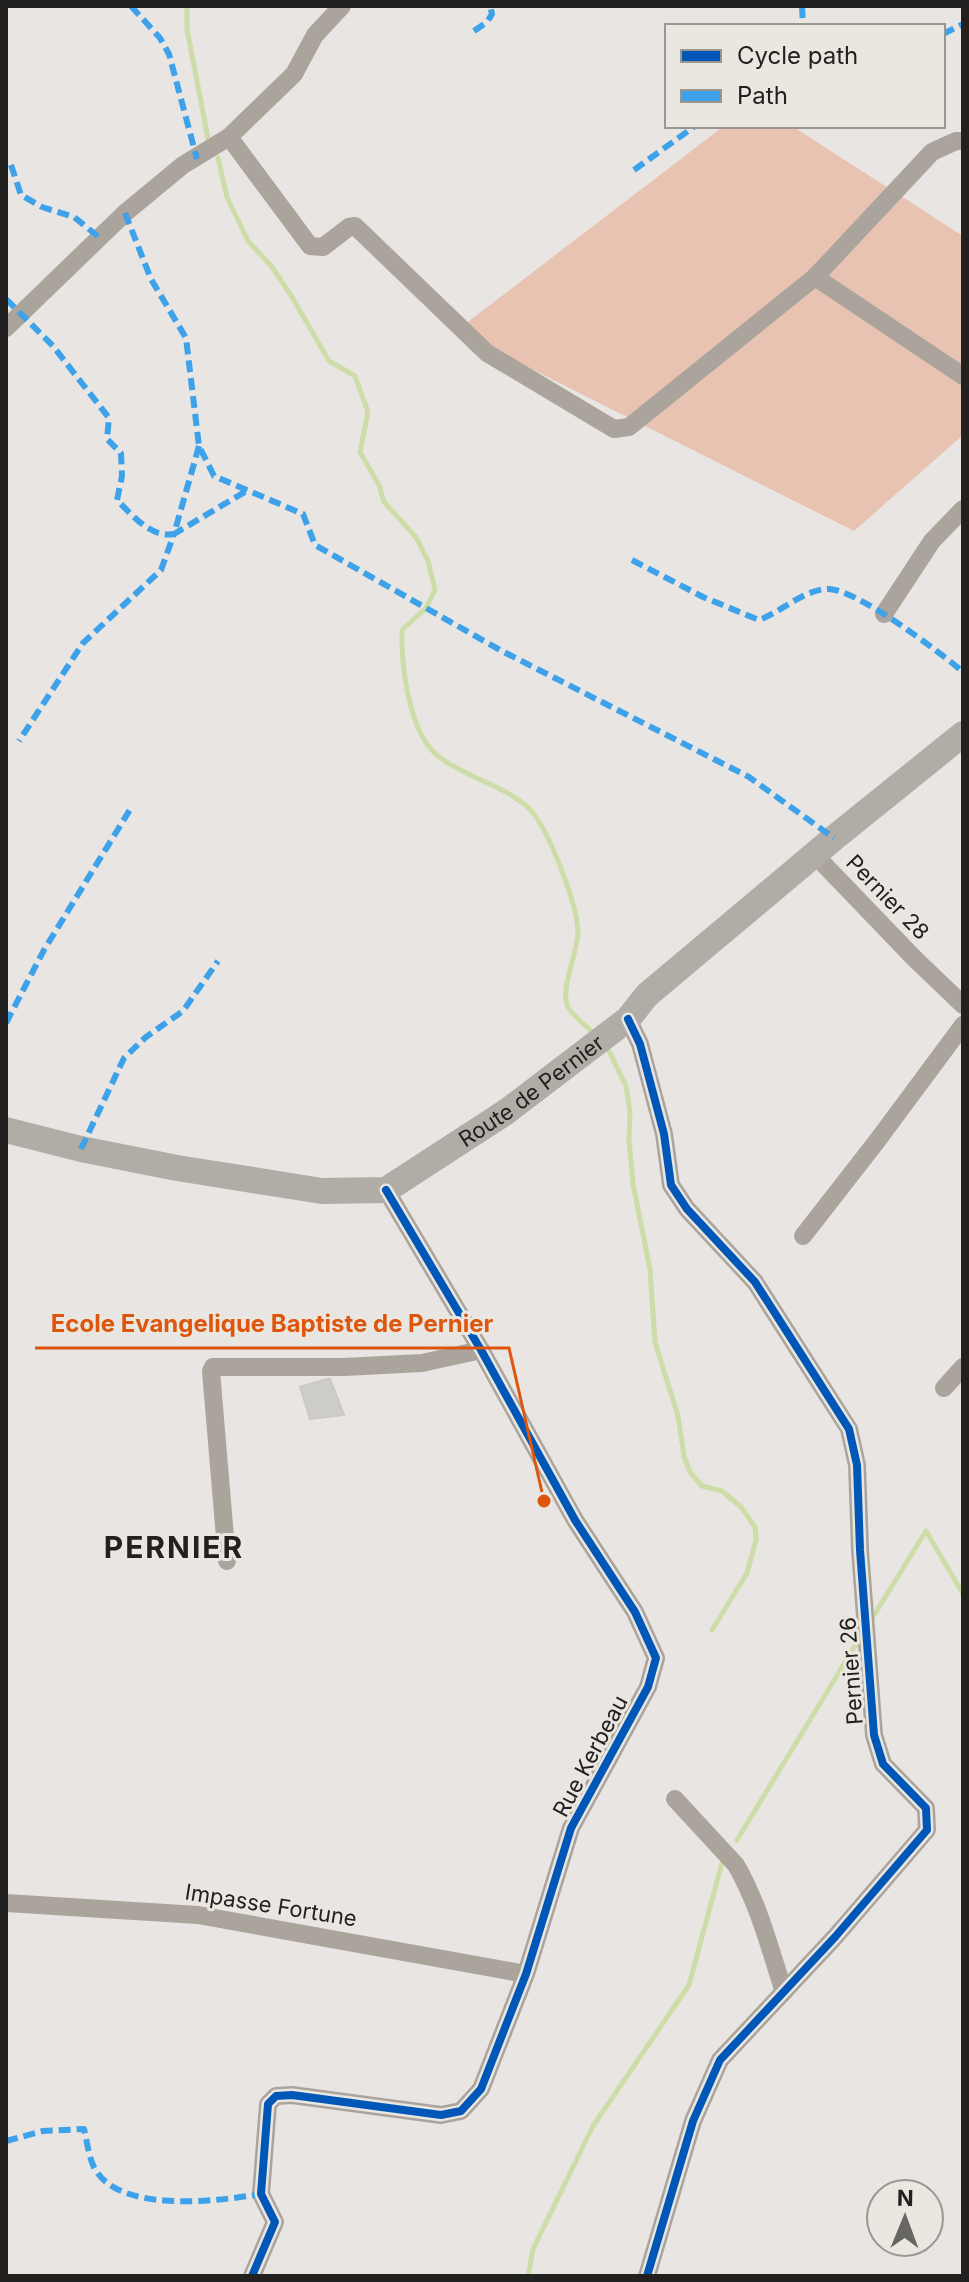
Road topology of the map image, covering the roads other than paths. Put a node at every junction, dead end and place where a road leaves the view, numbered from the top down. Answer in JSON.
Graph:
{"nodes":[{"id":1,"x":342,"y":6,"type":"edge"},
{"id":2,"x":229,"y":137,"type":"junction"},
{"id":3,"x":963,"y":141,"type":"edge"},
{"id":4,"x":815,"y":277,"type":"junction"},
{"id":5,"x":6,"y":328,"type":"edge"},
{"id":6,"x":963,"y":376,"type":"edge"},
{"id":7,"x":963,"y":509,"type":"edge"},
{"id":8,"x":884,"y":614,"type":"dead end"},
{"id":9,"x":963,"y":734,"type":"edge"},
{"id":10,"x":814,"y":854,"type":"junction"},
{"id":11,"x":963,"y":1005,"type":"edge"},
{"id":12,"x":628,"y":1019,"type":"junction"},
{"id":13,"x":963,"y":1025,"type":"edge"},
{"id":14,"x":6,"y":1130,"type":"edge"},
{"id":15,"x":386,"y":1190,"type":"junction"},
{"id":16,"x":803,"y":1236,"type":"dead end"},
{"id":17,"x":481,"y":1350,"type":"junction"},
{"id":18,"x":963,"y":1367,"type":"edge"},
{"id":19,"x":944,"y":1388,"type":"dead end"},
{"id":20,"x":227,"y":1561,"type":"dead end"},
{"id":21,"x":675,"y":1799,"type":"dead end"},
{"id":22,"x":6,"y":1903,"type":"edge"},
{"id":23,"x":526,"y":1974,"type":"junction"},
{"id":24,"x":784,"y":1992,"type":"junction"},
{"id":25,"x":252,"y":2276,"type":"edge"},
{"id":26,"x":647,"y":2276,"type":"edge"}],
"edges":[{"from":1,"to":2,"type":"street"},
{"from":2,"to":4,"type":"street"},
{"from":2,"to":5,"type":"street"},
{"from":3,"to":4,"type":"street"},
{"from":4,"to":6,"type":"street"},
{"from":7,"to":8,"type":"street"},
{"from":9,"to":10,"type":"street","name":"Route de Pernier"},
{"from":10,"to":11,"type":"street","name":"Pernier 28"},
{"from":10,"to":12,"type":"street","name":"Route de Pernier"},
{"from":12,"to":15,"type":"street","name":"Route de Pernier"},
{"from":12,"to":24,"type":"street","name":"Pernier 26"},
{"from":13,"to":16,"type":"street"},
{"from":14,"to":15,"type":"street"},
{"from":15,"to":17,"type":"street","name":"Rue Kerbeau"},
{"from":17,"to":20,"type":"street"},
{"from":17,"to":23,"type":"street","name":"Rue Kerbeau"},
{"from":18,"to":19,"type":"street"},
{"from":21,"to":24,"type":"street"},
{"from":22,"to":23,"type":"street","name":"Impasse Fortune"},
{"from":23,"to":25,"type":"street","name":"Rue Kerbeau"},
{"from":24,"to":26,"type":"street","name":"Pernier 26"}]}
